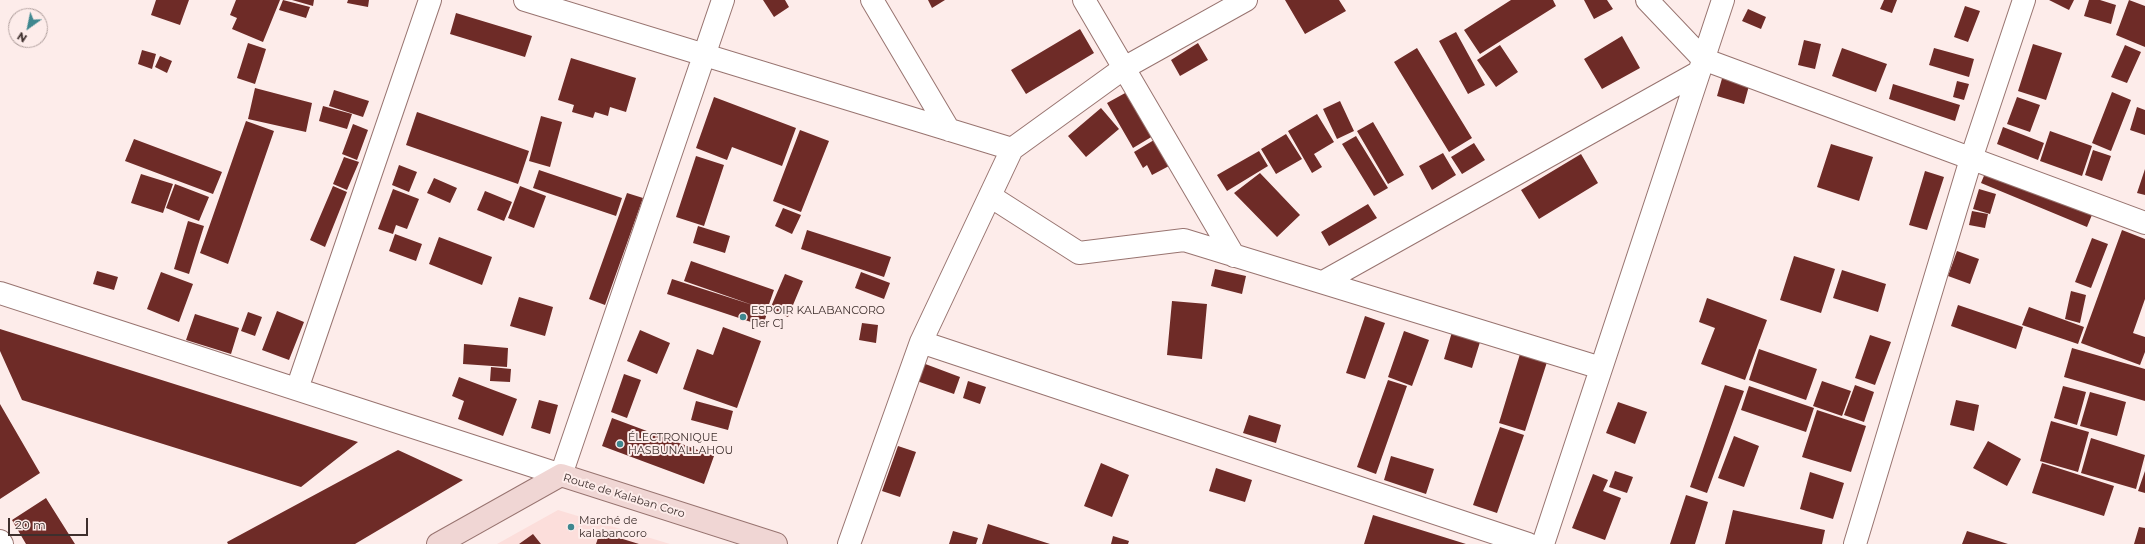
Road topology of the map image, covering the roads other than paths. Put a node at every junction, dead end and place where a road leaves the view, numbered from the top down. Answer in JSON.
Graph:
{"nodes":[{"id":1,"x":430,"y":0,"type":"edge"},
{"id":2,"x":525,"y":0,"type":"edge"},
{"id":3,"x":723,"y":0,"type":"edge"},
{"id":4,"x":872,"y":0,"type":"edge"},
{"id":5,"x":1084,"y":0,"type":"edge"},
{"id":6,"x":1246,"y":0,"type":"edge"},
{"id":7,"x":1647,"y":0,"type":"edge"},
{"id":8,"x":1723,"y":0,"type":"edge"},
{"id":9,"x":2024,"y":0,"type":"edge"},
{"id":10,"x":704,"y":55,"type":"junction"},
{"id":11,"x":1701,"y":66,"type":"junction"},
{"id":12,"x":1124,"y":68,"type":"junction"},
{"id":13,"x":949,"y":130,"type":"junction"},
{"id":14,"x":1012,"y":149,"type":"junction"},
{"id":15,"x":1971,"y":159,"type":"junction"},
{"id":16,"x":990,"y":196,"type":"junction"},
{"id":17,"x":2145,"y":223,"type":"edge"},
{"id":18,"x":1234,"y":256,"type":"junction"},
{"id":19,"x":1323,"y":282,"type":"junction"},
{"id":20,"x":0,"y":292,"type":"edge"},
{"id":21,"x":921,"y":342,"type":"junction"},
{"id":22,"x":1601,"y":368,"type":"junction"},
{"id":23,"x":297,"y":389,"type":"junction"},
{"id":24,"x":561,"y":475,"type":"junction"},
{"id":25,"x":1860,"y":543,"type":"edge"},
{"id":26,"x":438,"y":544,"type":"edge"},
{"id":27,"x":776,"y":544,"type":"edge"},
{"id":28,"x":849,"y":544,"type":"edge"},
{"id":29,"x":1528,"y":544,"type":"edge"},
{"id":30,"x":1543,"y":544,"type":"edge"}],
"edges":[{"from":1,"to":23,"type":"street"},
{"from":2,"to":10,"type":"street"},
{"from":3,"to":10,"type":"street"},
{"from":4,"to":13,"type":"street"},
{"from":5,"to":12,"type":"street"},
{"from":6,"to":12,"type":"street"},
{"from":7,"to":11,"type":"street"},
{"from":8,"to":11,"type":"street"},
{"from":9,"to":15,"type":"street"},
{"from":10,"to":13,"type":"street"},
{"from":10,"to":24,"type":"street"},
{"from":11,"to":15,"type":"street"},
{"from":11,"to":19,"type":"street"},
{"from":11,"to":22,"type":"street"},
{"from":12,"to":14,"type":"street"},
{"from":12,"to":18,"type":"street"},
{"from":13,"to":14,"type":"street"},
{"from":14,"to":16,"type":"street"},
{"from":15,"to":17,"type":"street"},
{"from":15,"to":25,"type":"street"},
{"from":16,"to":18,"type":"street"},
{"from":16,"to":21,"type":"street"},
{"from":18,"to":19,"type":"street"},
{"from":19,"to":22,"type":"street"},
{"from":20,"to":23,"type":"street"},
{"from":21,"to":28,"type":"street"},
{"from":21,"to":29,"type":"street"},
{"from":22,"to":30,"type":"street"},
{"from":23,"to":24,"type":"street"},
{"from":24,"to":26,"type":"main road","name":"Route de Kalaban Coro"},
{"from":24,"to":27,"type":"main road","name":"Route de Kalaban Coro"}]}
